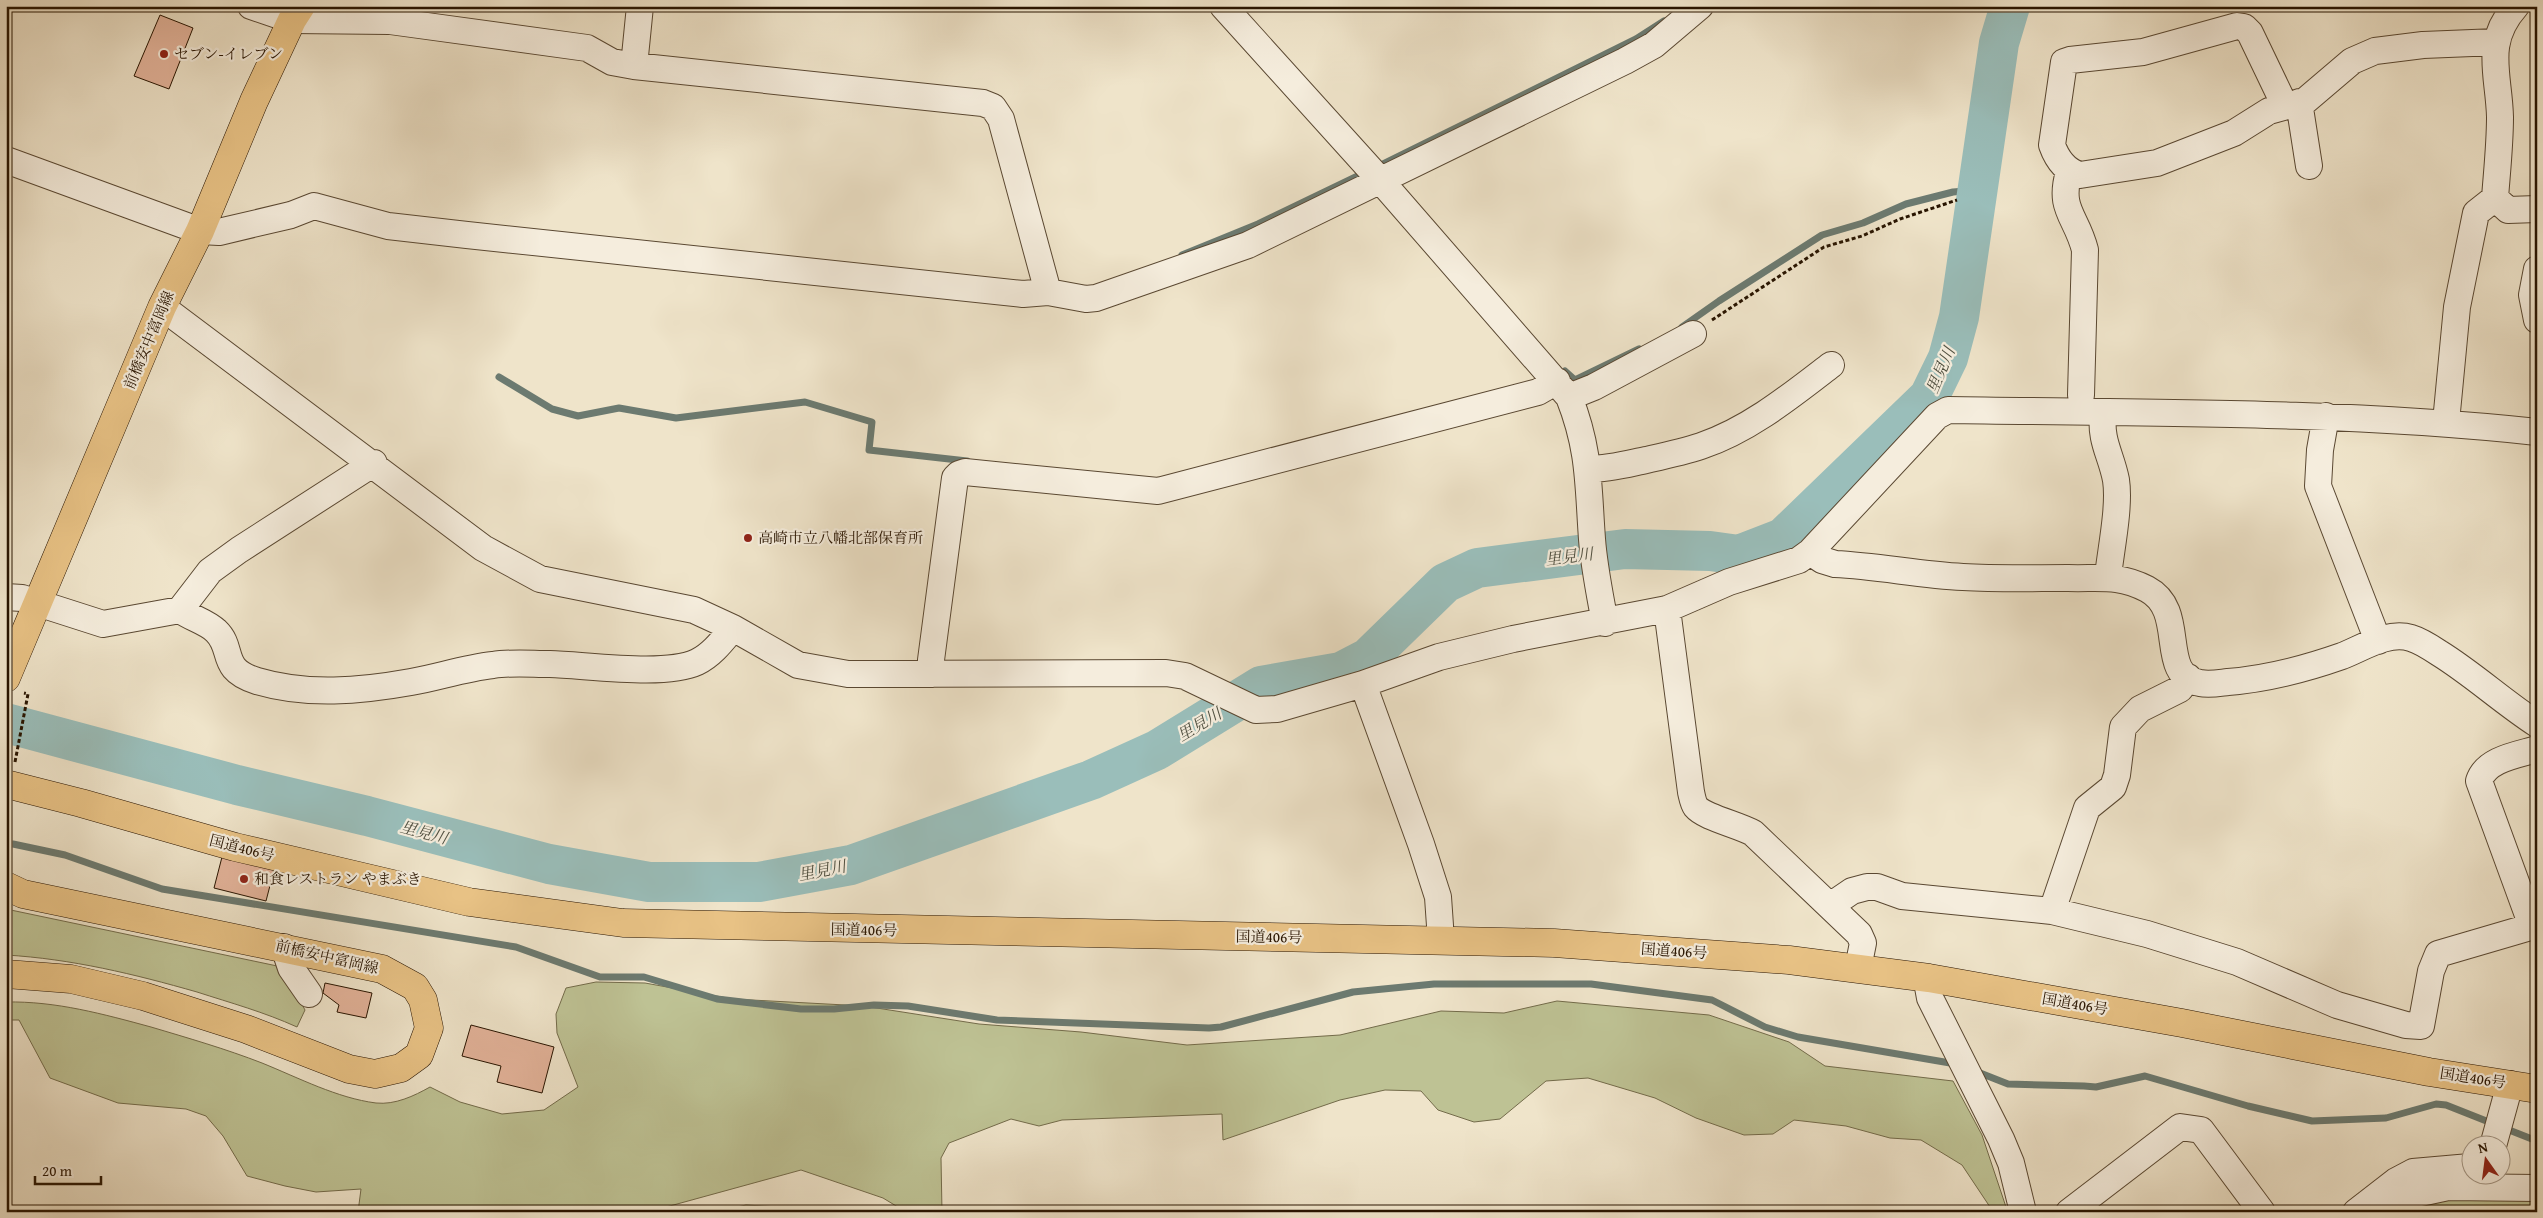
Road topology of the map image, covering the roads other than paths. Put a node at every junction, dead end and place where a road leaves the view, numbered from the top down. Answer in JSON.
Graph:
{"nodes":[{"id":1,"x":251,"y":6,"type":"edge"},
{"id":2,"x":640,"y":6,"type":"edge"},
{"id":3,"x":1223,"y":6,"type":"edge"},
{"id":4,"x":1700,"y":6,"type":"edge"},
{"id":5,"x":2516,"y":6,"type":"edge"},
{"id":6,"x":297,"y":13,"type":"edge"},
{"id":7,"x":2497,"y":42,"type":"junction"},
{"id":8,"x":634,"y":66,"type":"junction"},
{"id":9,"x":2292,"y":104,"type":"junction"},
{"id":10,"x":6,"y":160,"type":"edge"},
{"id":11,"x":2309,"y":166,"type":"dead end"},
{"id":12,"x":2069,"y":172,"type":"junction"},
{"id":13,"x":1381,"y":181,"type":"junction"},
{"id":14,"x":2496,"y":198,"type":"junction"},
{"id":15,"x":2537,"y":209,"type":"edge"},
{"id":16,"x":200,"y":231,"type":"junction"},
{"id":17,"x":2537,"y":269,"type":"edge"},
{"id":18,"x":1048,"y":292,"type":"junction"},
{"id":19,"x":162,"y":306,"type":"junction"},
{"id":20,"x":2537,"y":320,"type":"edge"},
{"id":21,"x":1693,"y":334,"type":"road end"},
{"id":22,"x":1831,"y":365,"type":"dead end"},
{"id":23,"x":1563,"y":389,"type":"junction"},
{"id":24,"x":2081,"y":395,"type":"dead end"},
{"id":25,"x":2103,"y":412,"type":"junction"},
{"id":26,"x":2326,"y":416,"type":"junction"},
{"id":27,"x":2446,"y":422,"type":"junction"},
{"id":28,"x":2537,"y":432,"type":"edge"},
{"id":29,"x":374,"y":463,"type":"junction"},
{"id":30,"x":1589,"y":469,"type":"junction"},
{"id":31,"x":1810,"y":552,"type":"junction"},
{"id":32,"x":2108,"y":576,"type":"junction"},
{"id":33,"x":6,"y":597,"type":"edge"},
{"id":34,"x":39,"y":603,"type":"junction"},
{"id":35,"x":1666,"y":609,"type":"junction"},
{"id":36,"x":180,"y":610,"type":"junction"},
{"id":37,"x":1605,"y":622,"type":"junction"},
{"id":38,"x":733,"y":628,"type":"junction"},
{"id":39,"x":2378,"y":641,"type":"junction"},
{"id":40,"x":932,"y":674,"type":"junction"},
{"id":41,"x":2188,"y":677,"type":"junction"},
{"id":42,"x":6,"y":678,"type":"edge"},
{"id":43,"x":1363,"y":684,"type":"junction"},
{"id":44,"x":2537,"y":724,"type":"edge"},
{"id":45,"x":2537,"y":749,"type":"edge"},
{"id":46,"x":6,"y":784,"type":"edge"},
{"id":47,"x":6,"y":886,"type":"edge"},
{"id":48,"x":1830,"y":906,"type":"junction"},
{"id":49,"x":2052,"y":910,"type":"junction"},
{"id":50,"x":2535,"y":926,"type":"edge"},
{"id":51,"x":1441,"y":940,"type":"junction"},
{"id":52,"x":284,"y":947,"type":"junction"},
{"id":53,"x":1858,"y":968,"type":"junction"},
{"id":54,"x":6,"y":974,"type":"edge"},
{"id":55,"x":1929,"y":978,"type":"junction"},
{"id":56,"x":310,"y":994,"type":"dead end"},
{"id":57,"x":2537,"y":1089,"type":"edge"},
{"id":58,"x":2507,"y":1095,"type":"junction"},
{"id":59,"x":2496,"y":1136,"type":"edge"},
{"id":60,"x":2460,"y":1168,"type":"edge"},
{"id":61,"x":2537,"y":1188,"type":"edge"},
{"id":62,"x":2023,"y":1212,"type":"edge"},
{"id":63,"x":2069,"y":1212,"type":"edge"},
{"id":64,"x":2262,"y":1212,"type":"edge"},
{"id":65,"x":2356,"y":1212,"type":"edge"},
{"id":66,"x":2388,"y":1212,"type":"edge"}],
"edges":[{"from":1,"to":6,"type":"street"},
{"from":2,"to":8,"type":"street"},
{"from":3,"to":13,"type":"street"},
{"from":4,"to":13,"type":"street"},
{"from":5,"to":7,"type":"street"},
{"from":6,"to":8,"type":"street"},
{"from":6,"to":16,"type":"main road","name":"前橋安中富岡線"},
{"from":7,"to":9,"type":"street"},
{"from":7,"to":14,"type":"street"},
{"from":8,"to":18,"type":"street"},
{"from":9,"to":11,"type":"street"},
{"from":9,"to":12,"type":"street"},
{"from":9,"to":12,"type":"street"},
{"from":10,"to":16,"type":"street"},
{"from":12,"to":24,"type":"street"},
{"from":13,"to":18,"type":"street"},
{"from":13,"to":23,"type":"street"},
{"from":14,"to":15,"type":"street"},
{"from":14,"to":27,"type":"street"},
{"from":16,"to":18,"type":"street"},
{"from":16,"to":19,"type":"main road","name":"前橋安中富岡線"},
{"from":17,"to":20,"type":"street"},
{"from":19,"to":29,"type":"street"},
{"from":19,"to":34,"type":"main road","name":"前橋安中富岡線"},
{"from":21,"to":23,"type":"street"},
{"from":22,"to":30,"type":"street"},
{"from":23,"to":30,"type":"street"},
{"from":23,"to":40,"type":"street"},
{"from":25,"to":26,"type":"street"},
{"from":25,"to":31,"type":"street"},
{"from":25,"to":32,"type":"street"},
{"from":26,"to":27,"type":"street"},
{"from":26,"to":39,"type":"street"},
{"from":27,"to":28,"type":"street"},
{"from":29,"to":36,"type":"street"},
{"from":29,"to":38,"type":"street"},
{"from":30,"to":37,"type":"street"},
{"from":31,"to":32,"type":"street"},
{"from":31,"to":35,"type":"street"},
{"from":32,"to":41,"type":"street"},
{"from":33,"to":34,"type":"street"},
{"from":34,"to":36,"type":"street"},
{"from":34,"to":42,"type":"main road","name":"前橋安中富岡線"},
{"from":35,"to":37,"type":"street"},
{"from":35,"to":48,"type":"street"},
{"from":36,"to":38,"type":"street"},
{"from":37,"to":43,"type":"street"},
{"from":38,"to":40,"type":"street"},
{"from":39,"to":41,"type":"street"},
{"from":39,"to":44,"type":"street"},
{"from":40,"to":43,"type":"street"},
{"from":41,"to":49,"type":"street"},
{"from":43,"to":51,"type":"street"},
{"from":45,"to":50,"type":"street"},
{"from":46,"to":51,"type":"main road","name":"国道406号"},
{"from":47,"to":52,"type":"main road","name":"前橋安中富岡線"},
{"from":48,"to":49,"type":"street"},
{"from":48,"to":53,"type":"street"},
{"from":49,"to":50,"type":"street"},
{"from":51,"to":53,"type":"main road","name":"国道406号"},
{"from":52,"to":54,"type":"main road","name":"前橋安中富岡線"},
{"from":52,"to":56,"type":"street"},
{"from":53,"to":55,"type":"main road","name":"国道406号"},
{"from":55,"to":58,"type":"main road","name":"国道406号"},
{"from":55,"to":62,"type":"street"},
{"from":57,"to":58,"type":"main road","name":"国道406号"},
{"from":58,"to":59,"type":"street"},
{"from":60,"to":65,"type":"street"},
{"from":61,"to":66,"type":"street"},
{"from":63,"to":64,"type":"street"}]}
